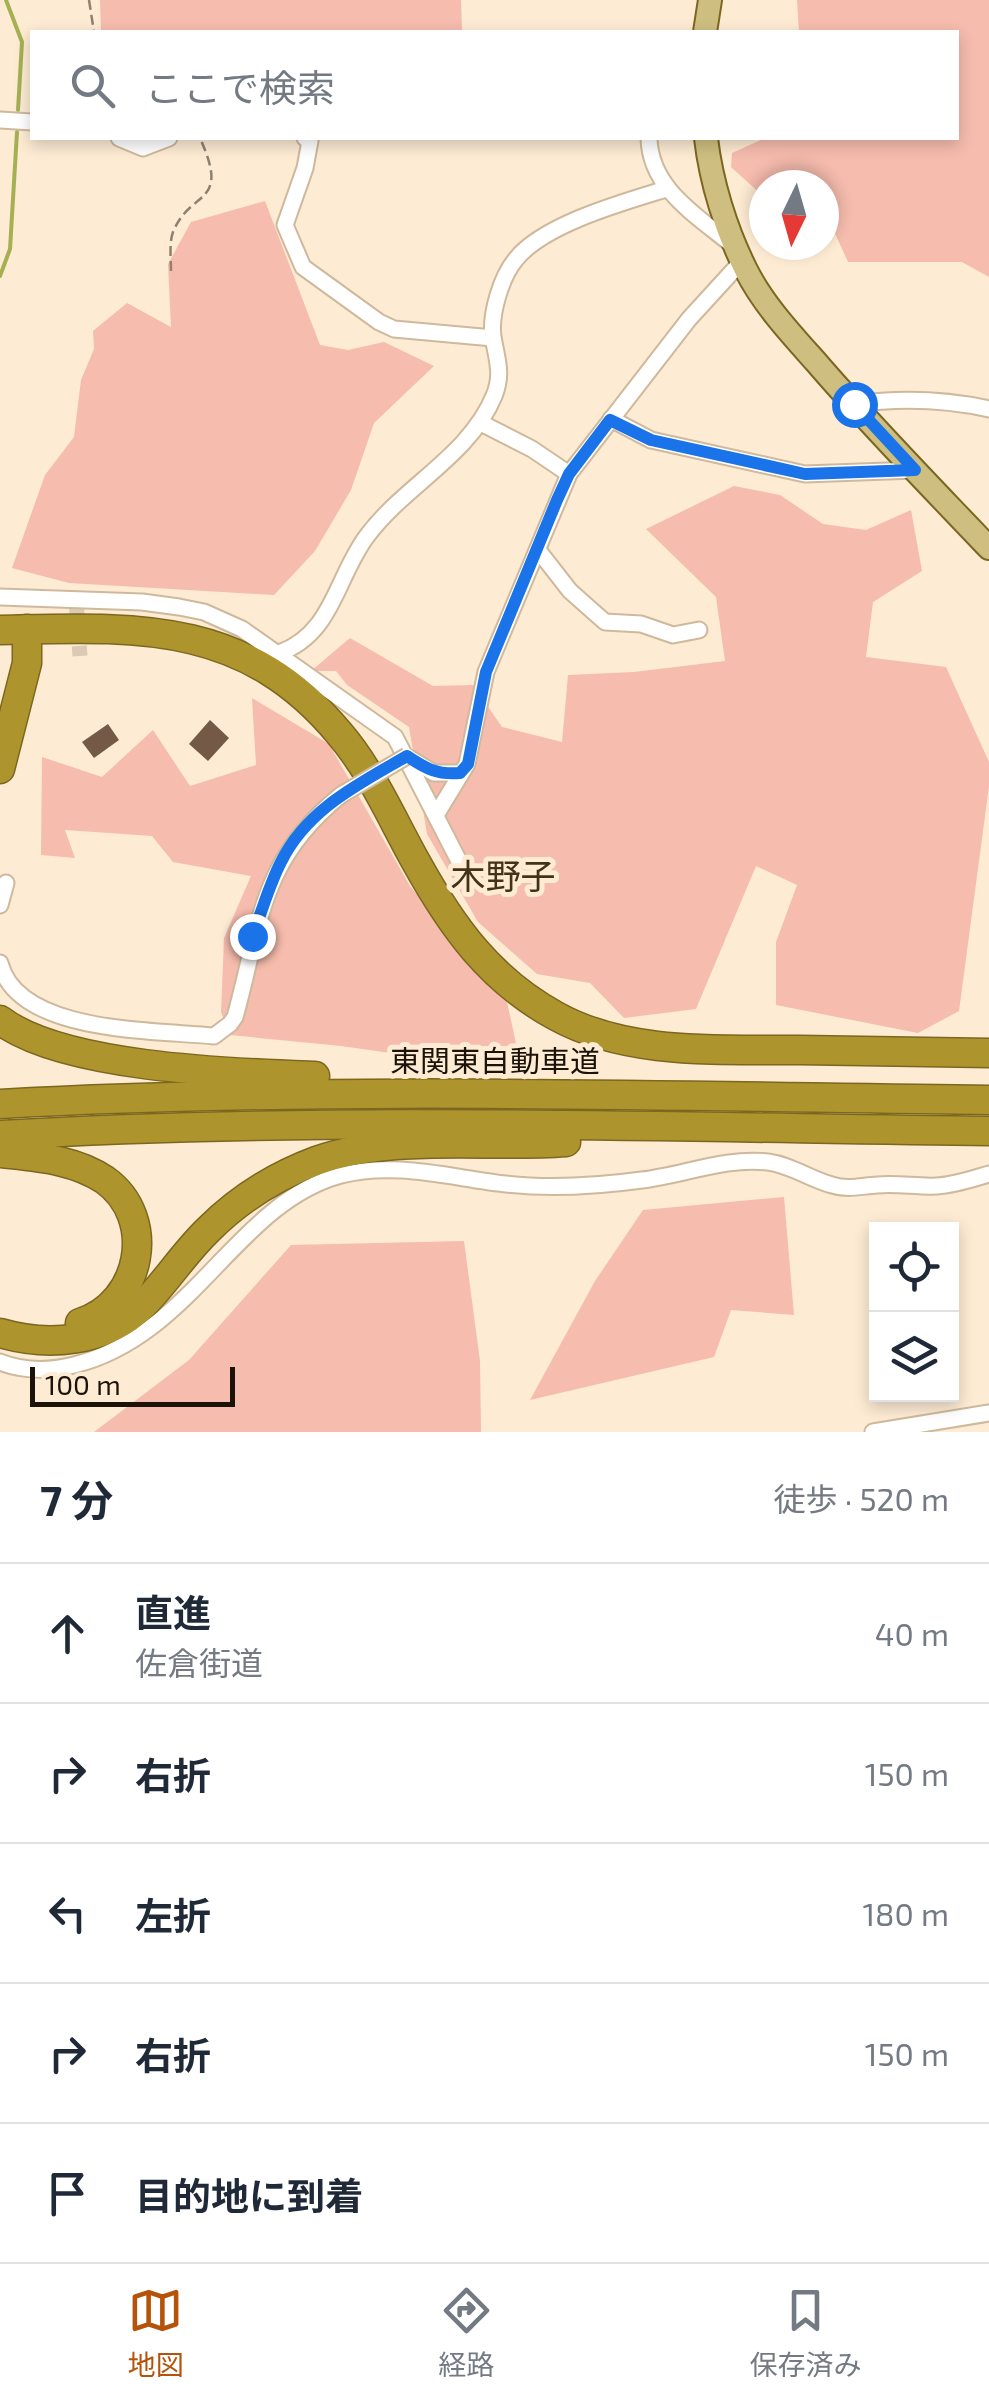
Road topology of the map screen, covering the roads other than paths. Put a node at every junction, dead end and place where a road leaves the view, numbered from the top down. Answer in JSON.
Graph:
{"nodes":[{"id":1,"x":0,"y":120,"type":"edge"},
{"id":2,"x":30,"y":122,"type":"edge"},
{"id":3,"x":124,"y":140,"type":"edge"},
{"id":4,"x":165,"y":140,"type":"edge"},
{"id":5,"x":308,"y":140,"type":"edge"},
{"id":6,"x":649,"y":140,"type":"edge"},
{"id":7,"x":706,"y":140,"type":"edge"},
{"id":8,"x":666,"y":188,"type":"junction"},
{"id":9,"x":740,"y":255,"type":"junction"},
{"id":10,"x":494,"y":338,"type":"junction"},
{"id":11,"x":854,"y":404,"type":"junction"},
{"id":12,"x":989,"y":409,"type":"edge"},
{"id":13,"x":610,"y":420,"type":"junction"},
{"id":14,"x":481,"y":423,"type":"junction"},
{"id":15,"x":915,"y":470,"type":"junction"},
{"id":16,"x":569,"y":474,"type":"junction"},
{"id":17,"x":989,"y":548,"type":"edge"},
{"id":18,"x":538,"y":550,"type":"junction"},
{"id":19,"x":0,"y":597,"type":"edge"},
{"id":20,"x":14,"y":629,"type":"edge"},
{"id":21,"x":699,"y":630,"type":"dead end"},
{"id":22,"x":279,"y":653,"type":"junction"},
{"id":23,"x":1,"y":752,"type":"edge"},
{"id":24,"x":407,"y":756,"type":"junction"},
{"id":25,"x":460,"y":773,"type":"junction"},
{"id":26,"x":436,"y":815,"type":"junction"},
{"id":27,"x":460,"y":863,"type":"dead end"},
{"id":28,"x":6,"y":883,"type":"dead end"},
{"id":29,"x":0,"y":905,"type":"edge"},
{"id":30,"x":0,"y":963,"type":"edge"},
{"id":31,"x":0,"y":1020,"type":"edge"},
{"id":32,"x":989,"y":1053,"type":"edge"},
{"id":33,"x":686,"y":1094,"type":"junction"},
{"id":34,"x":989,"y":1100,"type":"edge"},
{"id":35,"x":0,"y":1104,"type":"edge"},
{"id":36,"x":712,"y":1128,"type":"junction"},
{"id":37,"x":989,"y":1131,"type":"edge"},
{"id":38,"x":0,"y":1135,"type":"edge"},
{"id":39,"x":0,"y":1153,"type":"edge"},
{"id":40,"x":989,"y":1174,"type":"edge"},
{"id":41,"x":0,"y":1318,"type":"edge"},
{"id":42,"x":0,"y":1334,"type":"edge"},
{"id":43,"x":0,"y":1362,"type":"edge"},
{"id":44,"x":989,"y":1413,"type":"edge"},
{"id":45,"x":872,"y":1432,"type":"edge"}],
"edges":[{"from":1,"to":2,"type":"street"},
{"from":3,"to":4,"type":"street"},
{"from":5,"to":10,"type":"street"},
{"from":6,"to":8,"type":"street"},
{"from":7,"to":9,"type":"main road"},
{"from":8,"to":9,"type":"street"},
{"from":8,"to":10,"type":"street"},
{"from":9,"to":11,"type":"main road"},
{"from":9,"to":13,"type":"street"},
{"from":10,"to":14,"type":"street"},
{"from":11,"to":12,"type":"street"},
{"from":11,"to":15,"type":"main road"},
{"from":13,"to":15,"type":"street"},
{"from":13,"to":16,"type":"street"},
{"from":14,"to":16,"type":"street"},
{"from":14,"to":22,"type":"street"},
{"from":15,"to":17,"type":"main road"},
{"from":16,"to":18,"type":"street"},
{"from":18,"to":21,"type":"street"},
{"from":18,"to":25,"type":"street"},
{"from":19,"to":22,"type":"street"},
{"from":20,"to":23,"type":"highway"},
{"from":20,"to":32,"type":"highway"},
{"from":22,"to":24,"type":"street"},
{"from":24,"to":25,"type":"street"},
{"from":24,"to":26,"type":"street"},
{"from":24,"to":30,"type":"street","bridge":true},
{"from":25,"to":26,"type":"street"},
{"from":26,"to":27,"type":"street"},
{"from":28,"to":29,"type":"street"},
{"from":31,"to":33,"type":"highway"},
{"from":33,"to":34,"type":"highway","name":"東関東自動車道"},
{"from":33,"to":35,"type":"highway","name":"東関東自動車道"},
{"from":36,"to":37,"type":"highway"},
{"from":36,"to":38,"type":"highway"},
{"from":36,"to":42,"type":"highway"},
{"from":39,"to":41,"type":"highway"},
{"from":40,"to":43,"type":"street"},
{"from":44,"to":45,"type":"street"}]}
